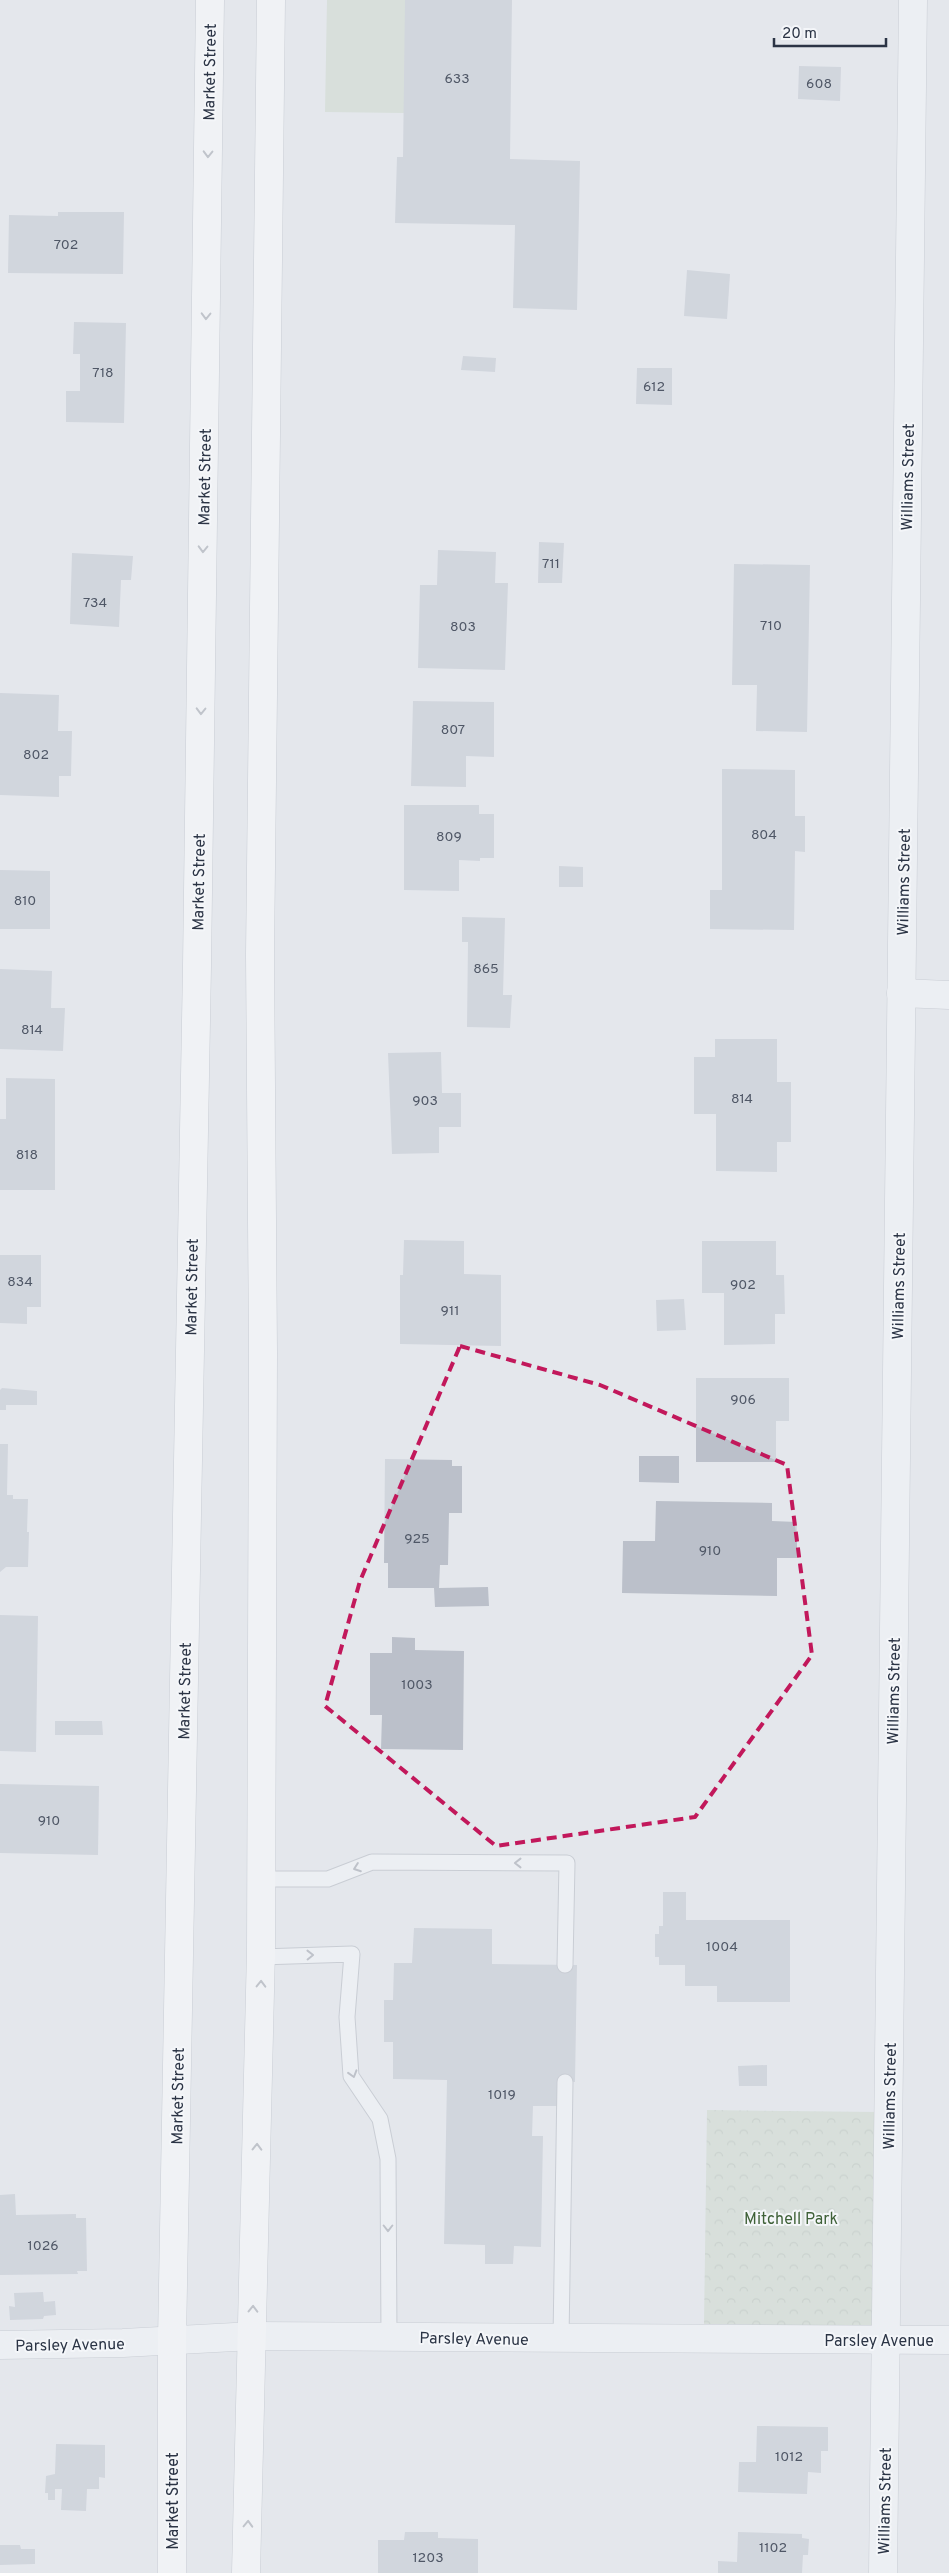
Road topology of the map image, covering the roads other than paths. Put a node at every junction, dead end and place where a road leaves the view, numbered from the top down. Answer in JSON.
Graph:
{"nodes":[{"id":1,"x":210,"y":0,"type":"edge"},
{"id":2,"x":271,"y":0,"type":"edge"},
{"id":3,"x":913,"y":0,"type":"edge"},
{"id":4,"x":901,"y":994,"type":"junction"},
{"id":5,"x":949,"y":995,"type":"edge"},
{"id":6,"x":262,"y":1879,"type":"junction"},
{"id":7,"x":261,"y":1956,"type":"junction"},
{"id":8,"x":565,"y":1965,"type":"dead end"},
{"id":9,"x":565,"y":2082,"type":"dead end"},
{"id":10,"x":252,"y":2336,"type":"junction"},
{"id":11,"x":389,"y":2337,"type":"junction"},
{"id":12,"x":561,"y":2339,"type":"junction"},
{"id":13,"x":172,"y":2340,"type":"junction"},
{"id":14,"x":886,"y":2340,"type":"junction"},
{"id":15,"x":949,"y":2340,"type":"edge"},
{"id":16,"x":0,"y":2345,"type":"edge"},
{"id":17,"x":172,"y":2573,"type":"edge"},
{"id":18,"x":246,"y":2573,"type":"edge"},
{"id":19,"x":883,"y":2573,"type":"edge"}],
"edges":[{"from":1,"to":13,"type":"street","name":"Market Street","one_way":true},
{"from":2,"to":6,"type":"street"},
{"from":3,"to":4,"type":"street","name":"Williams Street"},
{"from":4,"to":5,"type":"street"},
{"from":4,"to":14,"type":"street","name":"Williams Street"},
{"from":6,"to":7,"type":"street"},
{"from":8,"to":6,"type":"lane","one_way":true},
{"from":10,"to":7,"type":"street","one_way":true},
{"from":7,"to":11,"type":"lane","one_way":true},
{"from":9,"to":12,"type":"lane"},
{"from":10,"to":11,"type":"street","name":"Parsley Avenue"},
{"from":10,"to":13,"type":"street","name":"Parsley Avenue"},
{"from":18,"to":10,"type":"street","one_way":true},
{"from":11,"to":12,"type":"street","name":"Parsley Avenue"},
{"from":12,"to":14,"type":"street","name":"Parsley Avenue"},
{"from":13,"to":16,"type":"street","name":"Parsley Avenue"},
{"from":13,"to":17,"type":"street","name":"Market Street"},
{"from":14,"to":15,"type":"street","name":"Parsley Avenue"},
{"from":14,"to":19,"type":"street","name":"Williams Street"}]}
